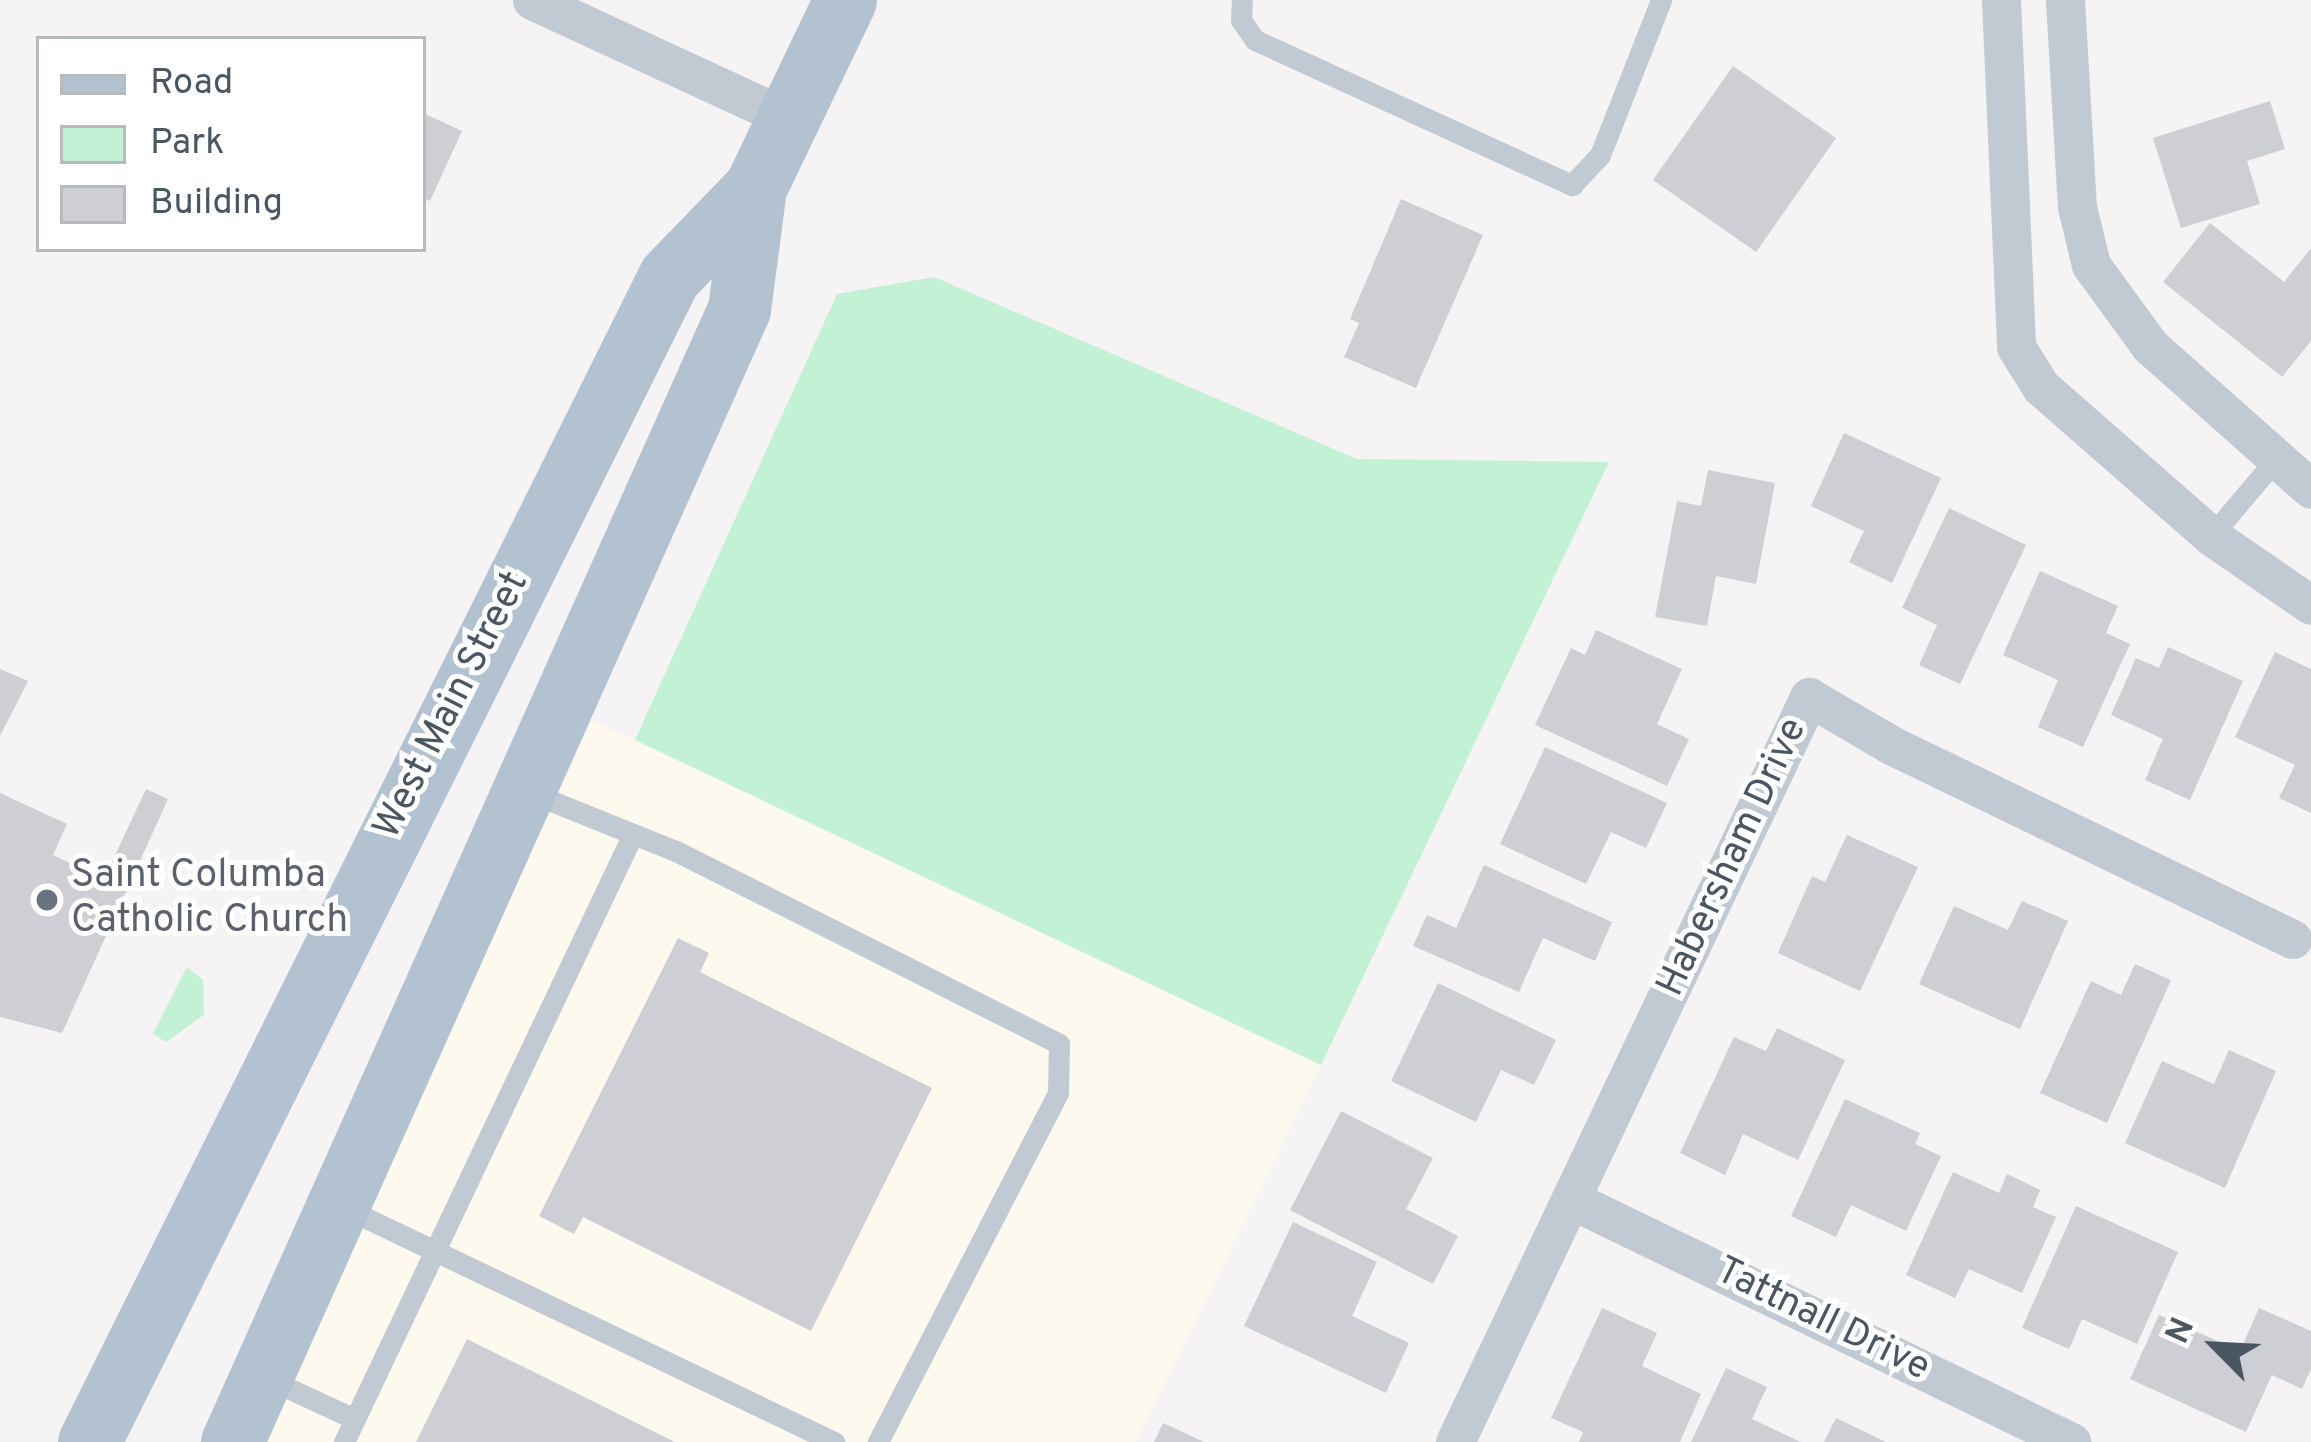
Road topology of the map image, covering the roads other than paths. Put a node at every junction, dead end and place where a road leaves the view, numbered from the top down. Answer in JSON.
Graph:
{"nodes":[{"id":1,"x":532,"y":0,"type":"edge"},
{"id":2,"x":845,"y":0,"type":"edge"},
{"id":3,"x":1242,"y":0,"type":"edge"},
{"id":4,"x":1661,"y":0,"type":"edge"},
{"id":5,"x":2001,"y":0,"type":"edge"},
{"id":6,"x":2065,"y":0,"type":"edge"},
{"id":7,"x":789,"y":119,"type":"junction"},
{"id":8,"x":755,"y":188,"type":"junction"},
{"id":9,"x":2277,"y":458,"type":"junction"},
{"id":10,"x":2311,"y":489,"type":"edge"},
{"id":11,"x":2212,"y":536,"type":"junction"},
{"id":12,"x":2311,"y":605,"type":"edge"},
{"id":13,"x":526,"y":791,"type":"junction"},
{"id":14,"x":631,"y":838,"type":"junction"},
{"id":15,"x":2293,"y":939,"type":"dead end"},
{"id":16,"x":1572,"y":1200,"type":"junction"},
{"id":17,"x":340,"y":1205,"type":"junction"},
{"id":18,"x":435,"y":1251,"type":"junction"},
{"id":19,"x":263,"y":1377,"type":"junction"},
{"id":20,"x":355,"y":1419,"type":"junction"},
{"id":21,"x":88,"y":1442,"type":"edge"},
{"id":22,"x":232,"y":1442,"type":"edge"},
{"id":23,"x":344,"y":1442,"type":"edge"},
{"id":24,"x":834,"y":1442,"type":"edge"},
{"id":25,"x":878,"y":1442,"type":"edge"},
{"id":26,"x":1455,"y":1442,"type":"edge"},
{"id":27,"x":2071,"y":1442,"type":"edge"}],
"edges":[{"from":1,"to":7,"type":"street"},
{"from":2,"to":7,"type":"main road","name":"West Main Street"},
{"from":3,"to":4,"type":"lane"},
{"from":5,"to":11,"type":"street"},
{"from":6,"to":9,"type":"street"},
{"from":7,"to":8,"type":"main road","name":"West Main Street"},
{"from":8,"to":13,"type":"main road","name":"West Main Street"},
{"from":8,"to":21,"type":"main road","name":"West Main Street"},
{"from":9,"to":10,"type":"street"},
{"from":9,"to":11,"type":"lane"},
{"from":11,"to":12,"type":"street"},
{"from":13,"to":14,"type":"lane"},
{"from":13,"to":17,"type":"main road","name":"West Main Street"},
{"from":14,"to":18,"type":"lane"},
{"from":14,"to":25,"type":"lane"},
{"from":15,"to":16,"type":"street","name":"Habersham Drive"},
{"from":16,"to":26,"type":"street","name":"Habersham Drive"},
{"from":16,"to":27,"type":"street","name":"Tattnall Drive"},
{"from":17,"to":18,"type":"lane"},
{"from":17,"to":19,"type":"main road","name":"West Main Street"},
{"from":18,"to":20,"type":"lane"},
{"from":18,"to":24,"type":"lane"},
{"from":19,"to":20,"type":"lane"},
{"from":19,"to":22,"type":"main road","name":"West Main Street"},
{"from":20,"to":23,"type":"lane"}]}
